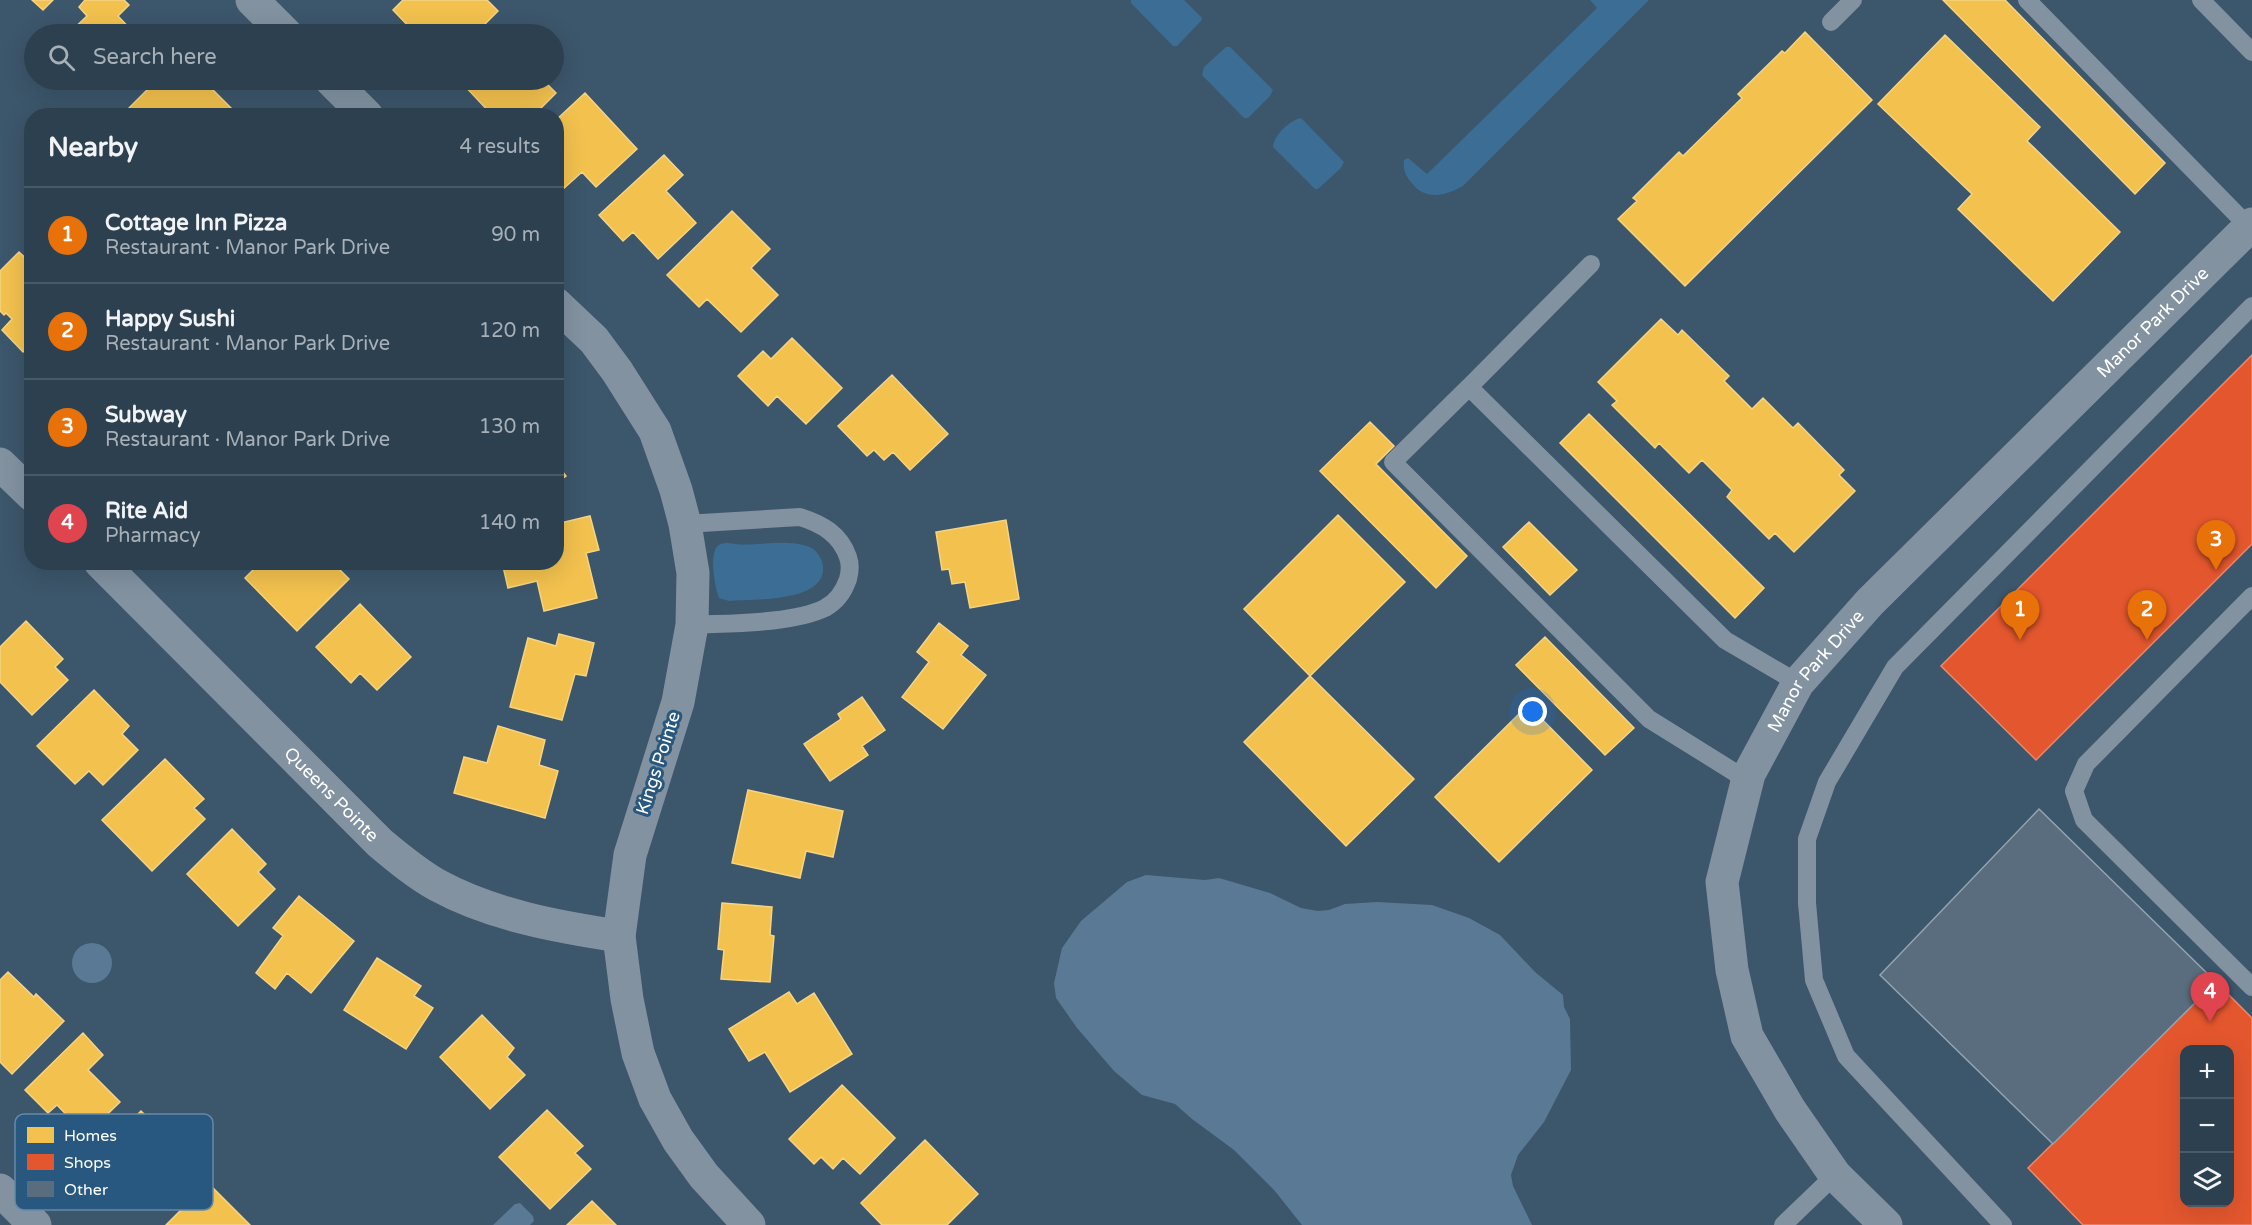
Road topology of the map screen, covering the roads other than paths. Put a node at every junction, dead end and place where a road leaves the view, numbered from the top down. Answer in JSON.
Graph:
{"nodes":[{"id":1,"x":252,"y":0,"type":"edge"},
{"id":2,"x":1853,"y":0,"type":"edge"},
{"id":3,"x":2027,"y":0,"type":"edge"},
{"id":4,"x":2201,"y":0,"type":"edge"},
{"id":5,"x":1831,"y":22,"type":"dead end"},
{"id":6,"x":276,"y":24,"type":"edge"},
{"id":7,"x":2252,"y":52,"type":"edge"},
{"id":8,"x":341,"y":90,"type":"edge"},
{"id":9,"x":359,"y":108,"type":"edge"},
{"id":10,"x":2250,"y":225,"type":"edge"},
{"id":11,"x":1591,"y":264,"type":"dead end"},
{"id":12,"x":2252,"y":306,"type":"edge"},
{"id":13,"x":564,"y":312,"type":"edge"},
{"id":14,"x":1469,"y":387,"type":"junction"},
{"id":15,"x":0,"y":464,"type":"edge"},
{"id":16,"x":24,"y":487,"type":"edge"},
{"id":17,"x":685,"y":524,"type":"junction"},
{"id":18,"x":108,"y":570,"type":"edge"},
{"id":19,"x":2252,"y":596,"type":"edge"},
{"id":20,"x":692,"y":626,"type":"junction"},
{"id":21,"x":1798,"y":683,"type":"junction"},
{"id":22,"x":1748,"y":780,"type":"junction"},
{"id":23,"x":620,"y":936,"type":"junction"},
{"id":24,"x":2252,"y":987,"type":"edge"},
{"id":25,"x":1835,"y":1175,"type":"junction"},
{"id":26,"x":0,"y":1190,"type":"edge"},
{"id":27,"x":15,"y":1205,"type":"edge"},
{"id":28,"x":20,"y":1210,"type":"edge"},
{"id":29,"x":35,"y":1225,"type":"edge"},
{"id":30,"x":749,"y":1225,"type":"edge"},
{"id":31,"x":1783,"y":1225,"type":"edge"},
{"id":32,"x":1886,"y":1225,"type":"edge"},
{"id":33,"x":2003,"y":1225,"type":"edge"}],
"edges":[{"from":1,"to":6,"type":"street"},
{"from":2,"to":5,"type":"lane"},
{"from":3,"to":10,"type":"lane"},
{"from":4,"to":7,"type":"lane"},
{"from":8,"to":9,"type":"street"},
{"from":10,"to":21,"type":"street","name":"Manor Park Drive"},
{"from":11,"to":14,"type":"lane"},
{"from":12,"to":33,"type":"lane"},
{"from":13,"to":17,"type":"street","name":"Kings Pointe"},
{"from":14,"to":21,"type":"lane"},
{"from":14,"to":22,"type":"lane"},
{"from":15,"to":16,"type":"street"},
{"from":17,"to":20,"type":"street","name":"Kings Pointe"},
{"from":17,"to":20,"type":"lane"},
{"from":18,"to":23,"type":"street","name":"Queens Pointe"},
{"from":19,"to":24,"type":"lane"},
{"from":20,"to":23,"type":"street","name":"Kings Pointe"},
{"from":21,"to":22,"type":"street","name":"Manor Park Drive"},
{"from":22,"to":25,"type":"street","name":"Manor Park Drive"},
{"from":23,"to":30,"type":"street","name":"Kings Pointe"},
{"from":25,"to":31,"type":"lane"},
{"from":25,"to":32,"type":"street","name":"Manor Park Drive"},
{"from":26,"to":27,"type":"street"},
{"from":28,"to":29,"type":"street"}]}
